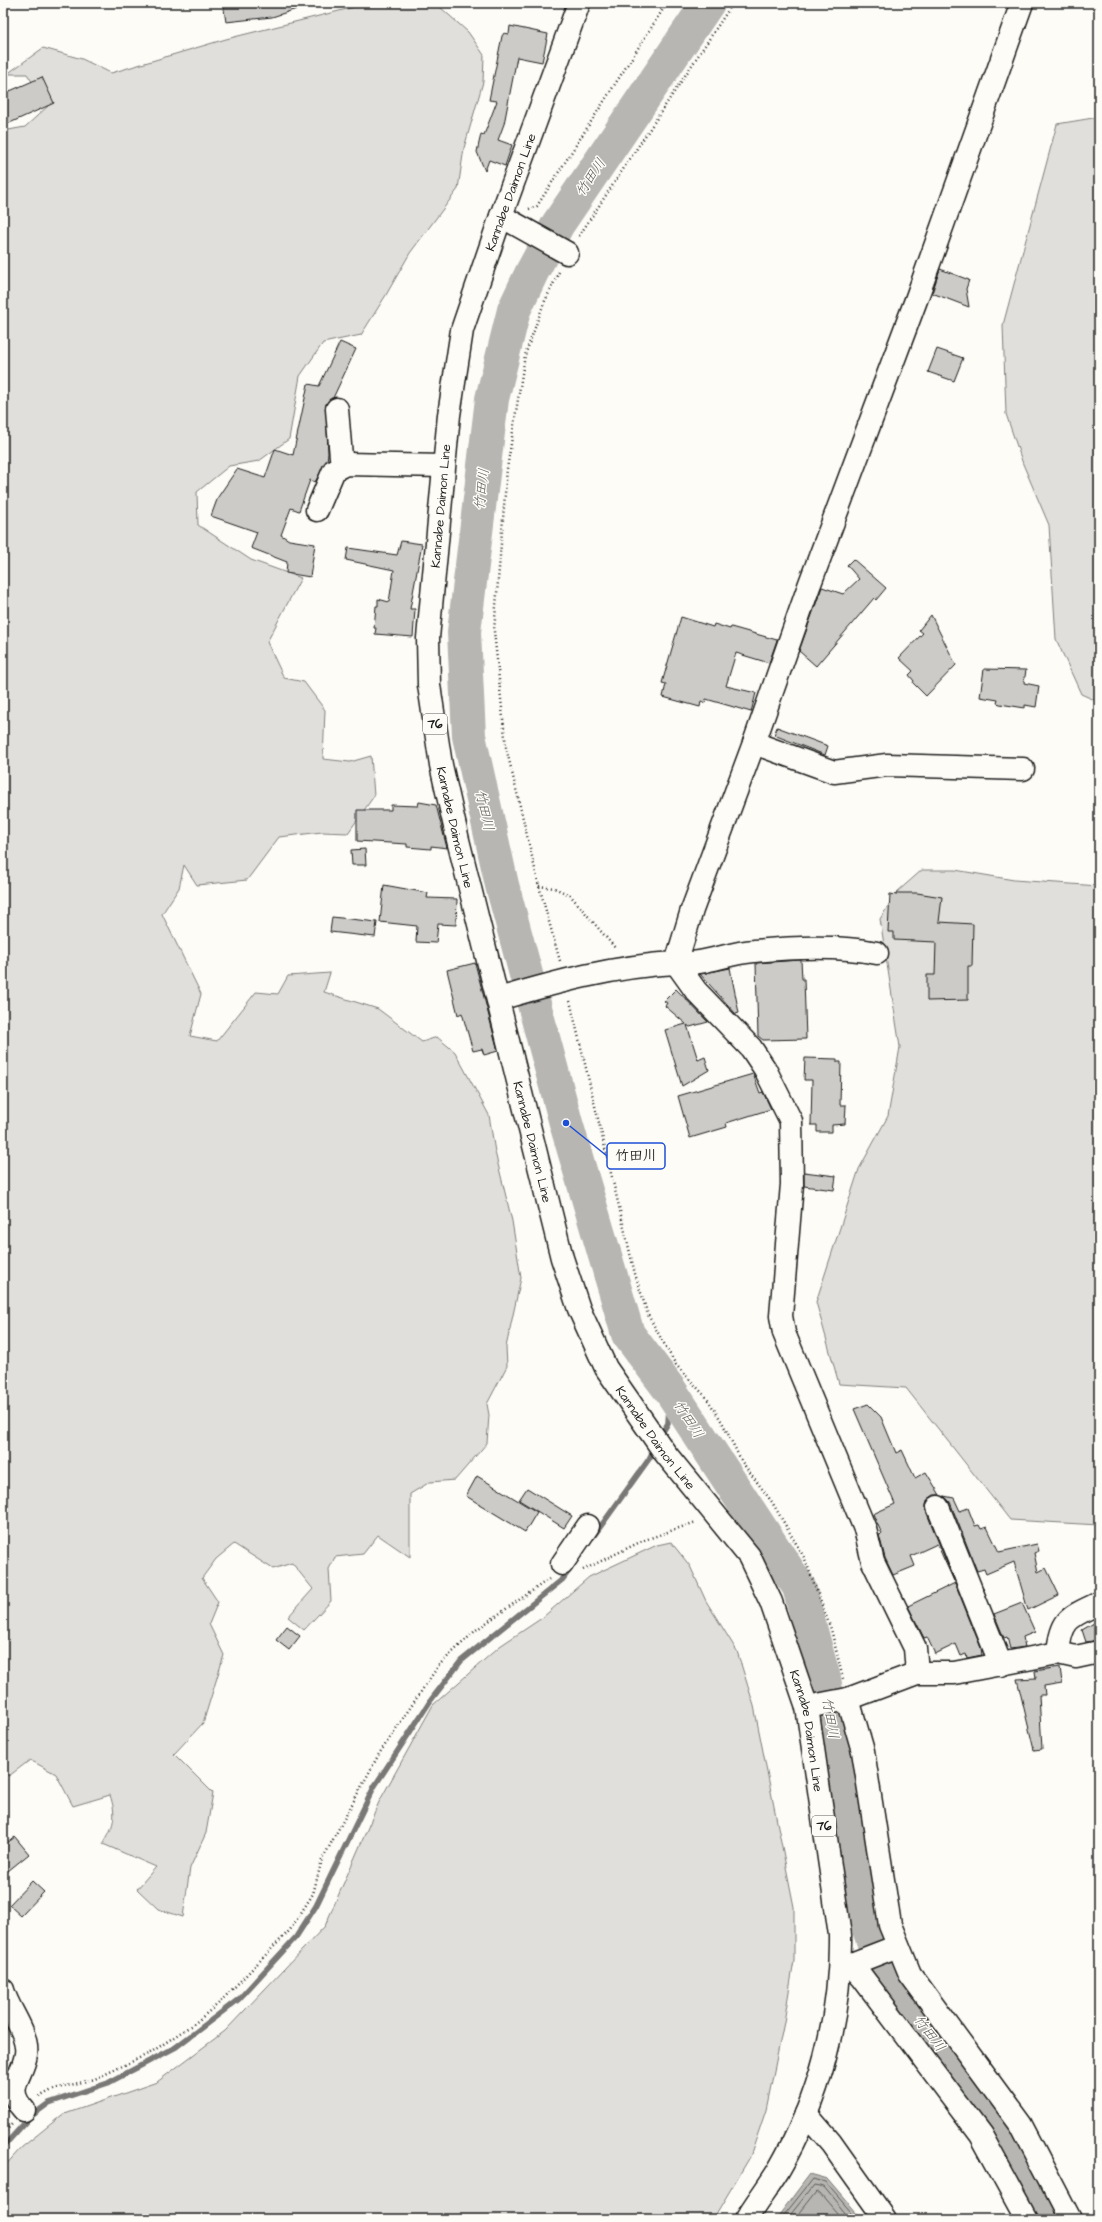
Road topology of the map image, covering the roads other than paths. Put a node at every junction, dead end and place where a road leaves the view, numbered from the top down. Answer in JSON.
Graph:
{"nodes":[{"id":1,"x":579,"y":3,"type":"edge"},
{"id":2,"x":1019,"y":4,"type":"edge"},
{"id":3,"x":501,"y":216,"type":"junction"},
{"id":4,"x":564,"y":252,"type":"road end"},
{"id":5,"x":337,"y":409,"type":"dead end"},
{"id":6,"x":346,"y":464,"type":"junction"},
{"id":7,"x":443,"y":466,"type":"junction"},
{"id":8,"x":317,"y":510,"type":"dead end"},
{"id":9,"x":754,"y":744,"type":"junction"},
{"id":10,"x":1023,"y":769,"type":"dead end"},
{"id":11,"x":877,"y":953,"type":"dead end"},
{"id":12,"x":676,"y":963,"type":"junction"},
{"id":13,"x":505,"y":997,"type":"junction"},
{"id":14,"x":938,"y":1507,"type":"dead end"},
{"id":15,"x":588,"y":1526,"type":"dead end"},
{"id":16,"x":570,"y":1569,"type":"road end"},
{"id":17,"x":1099,"y":1603,"type":"edge"},
{"id":18,"x":1099,"y":1652,"type":"edge"},
{"id":19,"x":1058,"y":1653,"type":"junction"},
{"id":20,"x":1002,"y":1665,"type":"junction"},
{"id":21,"x":917,"y":1673,"type":"junction"},
{"id":22,"x":845,"y":1700,"type":"junction"},
{"id":23,"x":813,"y":1706,"type":"junction"},
{"id":24,"x":895,"y":1947,"type":"junction"},
{"id":25,"x":851,"y":1965,"type":"junction"},
{"id":26,"x":3,"y":1990,"type":"edge"},
{"id":27,"x":24,"y":2110,"type":"road end"},
{"id":28,"x":806,"y":2114,"type":"junction"},
{"id":29,"x":746,"y":2219,"type":"edge"},
{"id":30,"x":885,"y":2219,"type":"edge"},
{"id":31,"x":1027,"y":2219,"type":"edge"},
{"id":32,"x":1070,"y":2219,"type":"edge"}],
"edges":[{"from":1,"to":3,"type":"street","name":"Kannabe Daimon Line","number":"76"},
{"from":2,"to":9,"type":"street"},
{"from":3,"to":4,"type":"street"},
{"from":3,"to":7,"type":"street","name":"Kannabe Daimon Line","number":"76"},
{"from":5,"to":6,"type":"street"},
{"from":6,"to":7,"type":"street"},
{"from":6,"to":8,"type":"street"},
{"from":7,"to":13,"type":"street","name":"Kannabe Daimon Line","number":"76"},
{"from":9,"to":10,"type":"street"},
{"from":9,"to":12,"type":"street"},
{"from":11,"to":12,"type":"street"},
{"from":12,"to":13,"type":"street"},
{"from":12,"to":21,"type":"street"},
{"from":13,"to":23,"type":"street","name":"Kannabe Daimon Line","number":"76"},
{"from":14,"to":20,"type":"street"},
{"from":15,"to":16,"type":"street"},
{"from":17,"to":19,"type":"street"},
{"from":18,"to":19,"type":"street"},
{"from":19,"to":20,"type":"street"},
{"from":20,"to":21,"type":"street"},
{"from":21,"to":22,"type":"street"},
{"from":22,"to":23,"type":"street"},
{"from":22,"to":24,"type":"street"},
{"from":23,"to":25,"type":"street","name":"Kannabe Daimon Line","number":"76"},
{"from":24,"to":25,"type":"street"},
{"from":24,"to":32,"type":"street"},
{"from":25,"to":28,"type":"street","name":"Kannabe Daimon Line","number":"76"},
{"from":25,"to":31,"type":"street"},
{"from":26,"to":27,"type":"street"},
{"from":28,"to":29,"type":"street","name":"Kannabe Daimon Line","number":"76"},
{"from":28,"to":30,"type":"street"}]}
